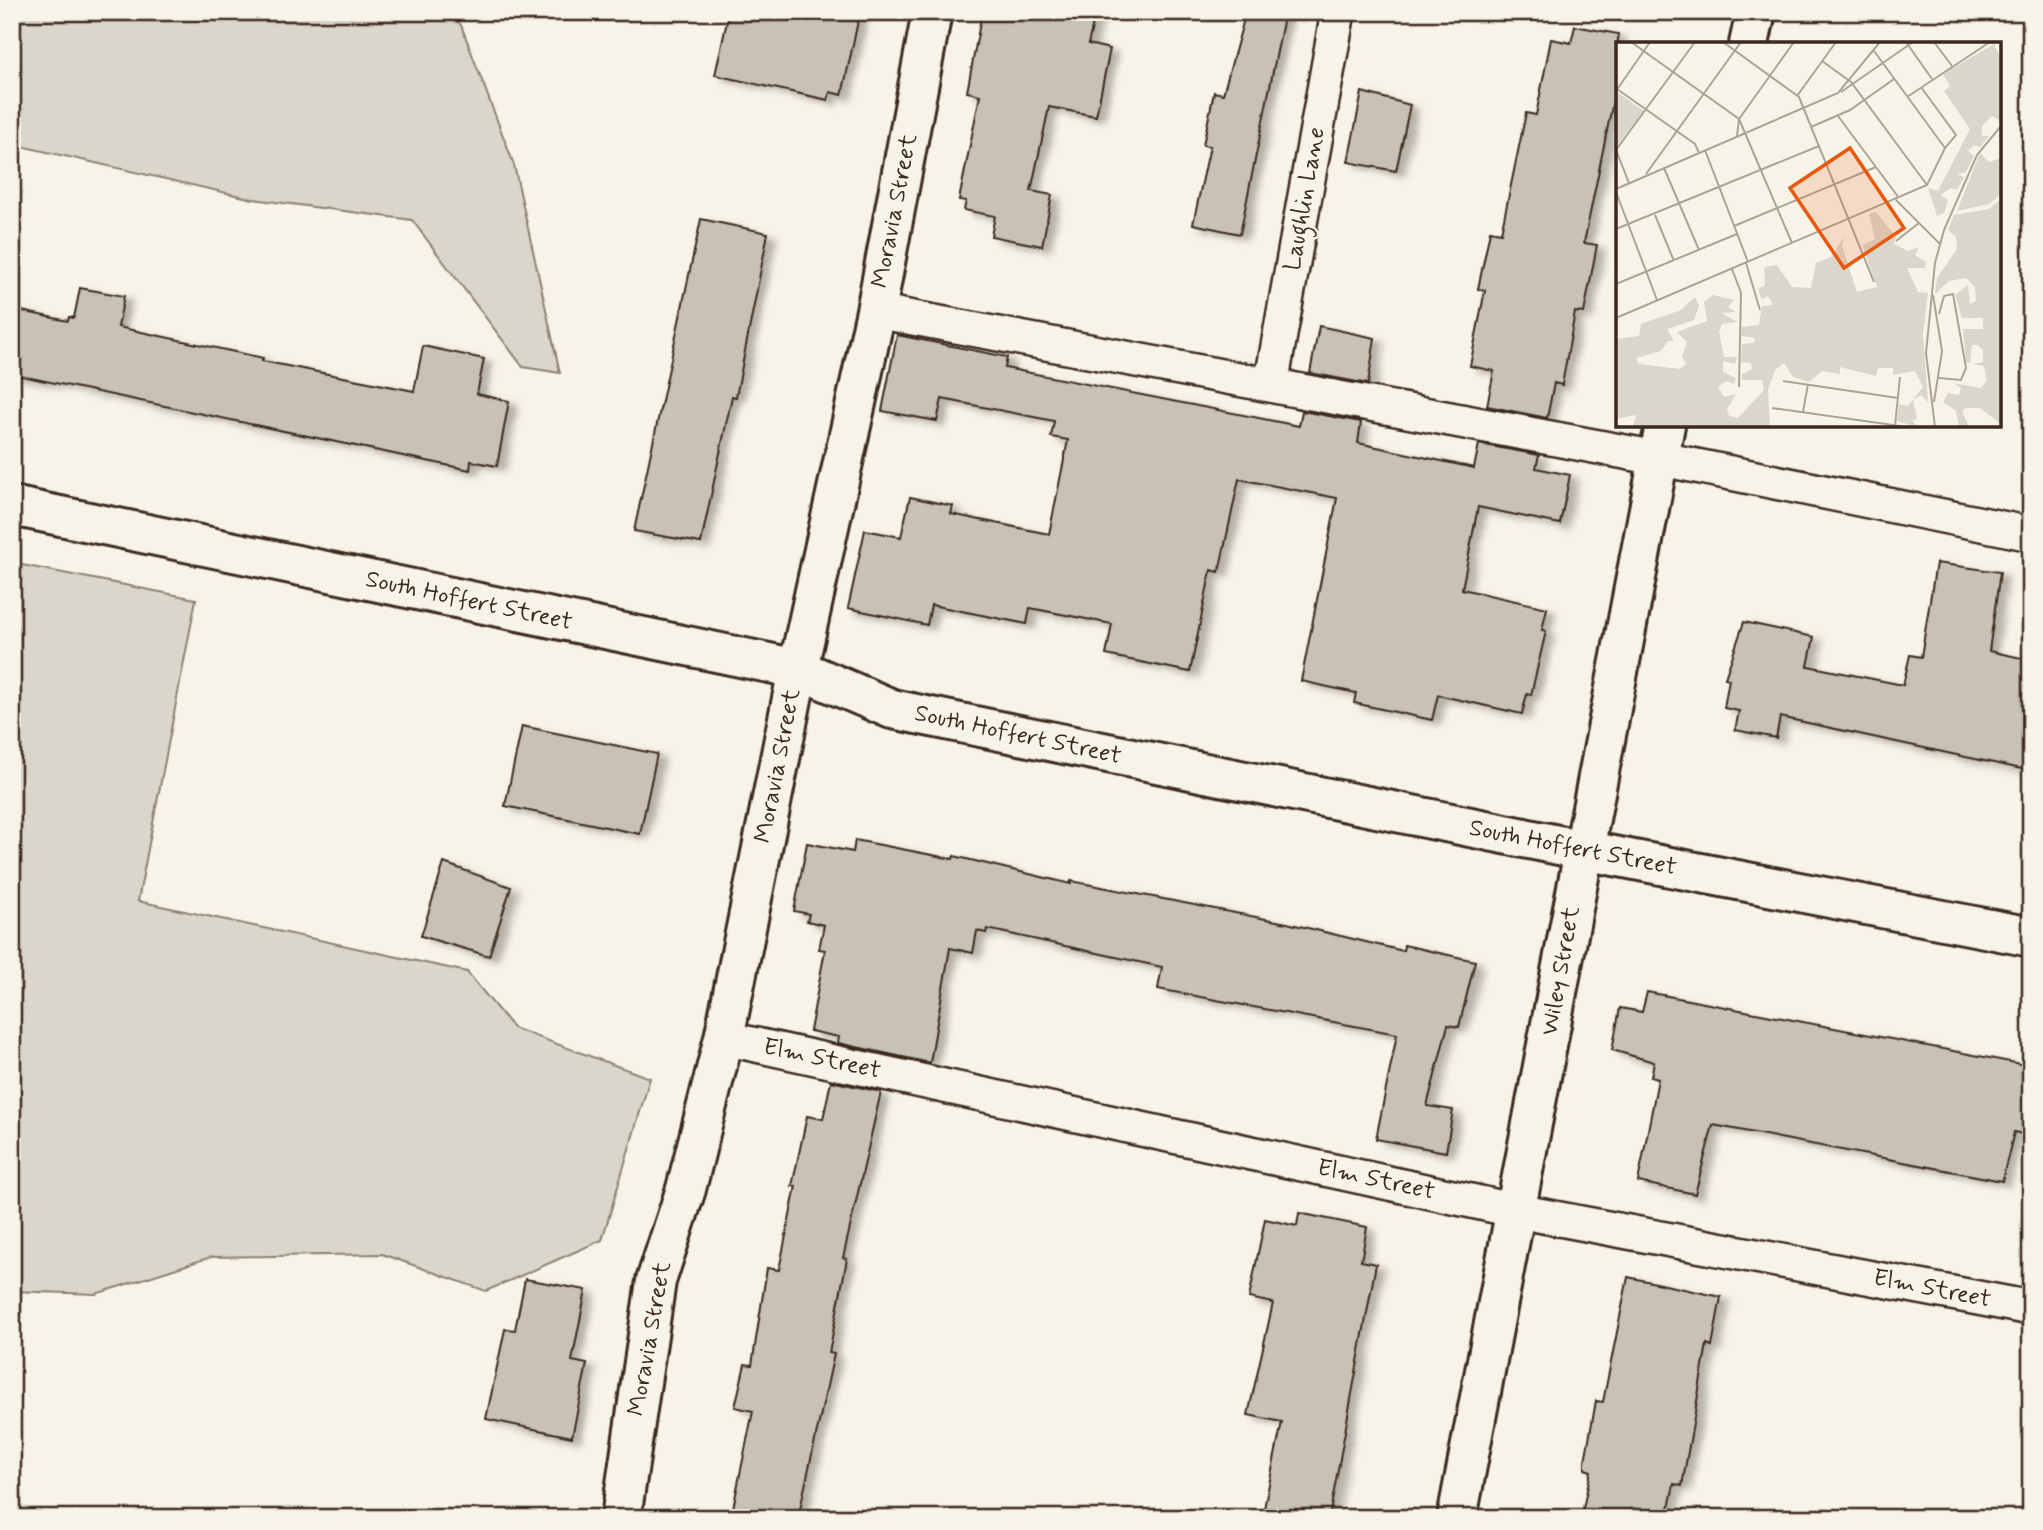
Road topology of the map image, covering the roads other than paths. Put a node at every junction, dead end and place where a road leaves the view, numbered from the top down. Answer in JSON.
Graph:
{"nodes":[{"id":1,"x":932,"y":12,"type":"edge"},
{"id":2,"x":1338,"y":12,"type":"edge"},
{"id":3,"x":1756,"y":12,"type":"edge"},
{"id":4,"x":1749,"y":42,"type":"edge"},
{"id":5,"x":876,"y":310,"type":"junction"},
{"id":6,"x":1271,"y":385,"type":"junction"},
{"id":7,"x":1661,"y":442,"type":"edge"},
{"id":8,"x":12,"y":506,"type":"edge"},
{"id":9,"x":2031,"y":534,"type":"edge"},
{"id":10,"x":798,"y":669,"type":"junction"},
{"id":11,"x":1583,"y":850,"type":"junction"},
{"id":12,"x":2031,"y":937,"type":"edge"},
{"id":13,"x":724,"y":1038,"type":"junction"},
{"id":14,"x":1517,"y":1211,"type":"junction"},
{"id":15,"x":2031,"y":1308,"type":"edge"},
{"id":16,"x":621,"y":1518,"type":"edge"},
{"id":17,"x":1457,"y":1518,"type":"edge"}],
"edges":[{"from":1,"to":5,"type":"street","name":"Moravia Street"},
{"from":2,"to":6,"type":"lane","name":"Laughlin Lane"},
{"from":3,"to":4,"type":"street"},
{"from":5,"to":6,"type":"lane"},
{"from":5,"to":10,"type":"street","name":"Moravia Street"},
{"from":6,"to":7,"type":"lane"},
{"from":7,"to":9,"type":"lane"},
{"from":7,"to":11,"type":"street","name":"Wiley Street"},
{"from":8,"to":10,"type":"street","name":"South Hoffert Street"},
{"from":10,"to":11,"type":"street","name":"South Hoffert Street"},
{"from":10,"to":13,"type":"street","name":"Moravia Street"},
{"from":11,"to":12,"type":"street","name":"South Hoffert Street"},
{"from":11,"to":14,"type":"street","name":"Wiley Street"},
{"from":13,"to":14,"type":"lane","name":"Elm Street"},
{"from":13,"to":16,"type":"street","name":"Moravia Street"},
{"from":14,"to":15,"type":"lane","name":"Elm Street"},
{"from":14,"to":17,"type":"street","name":"Wiley Street"}]}
